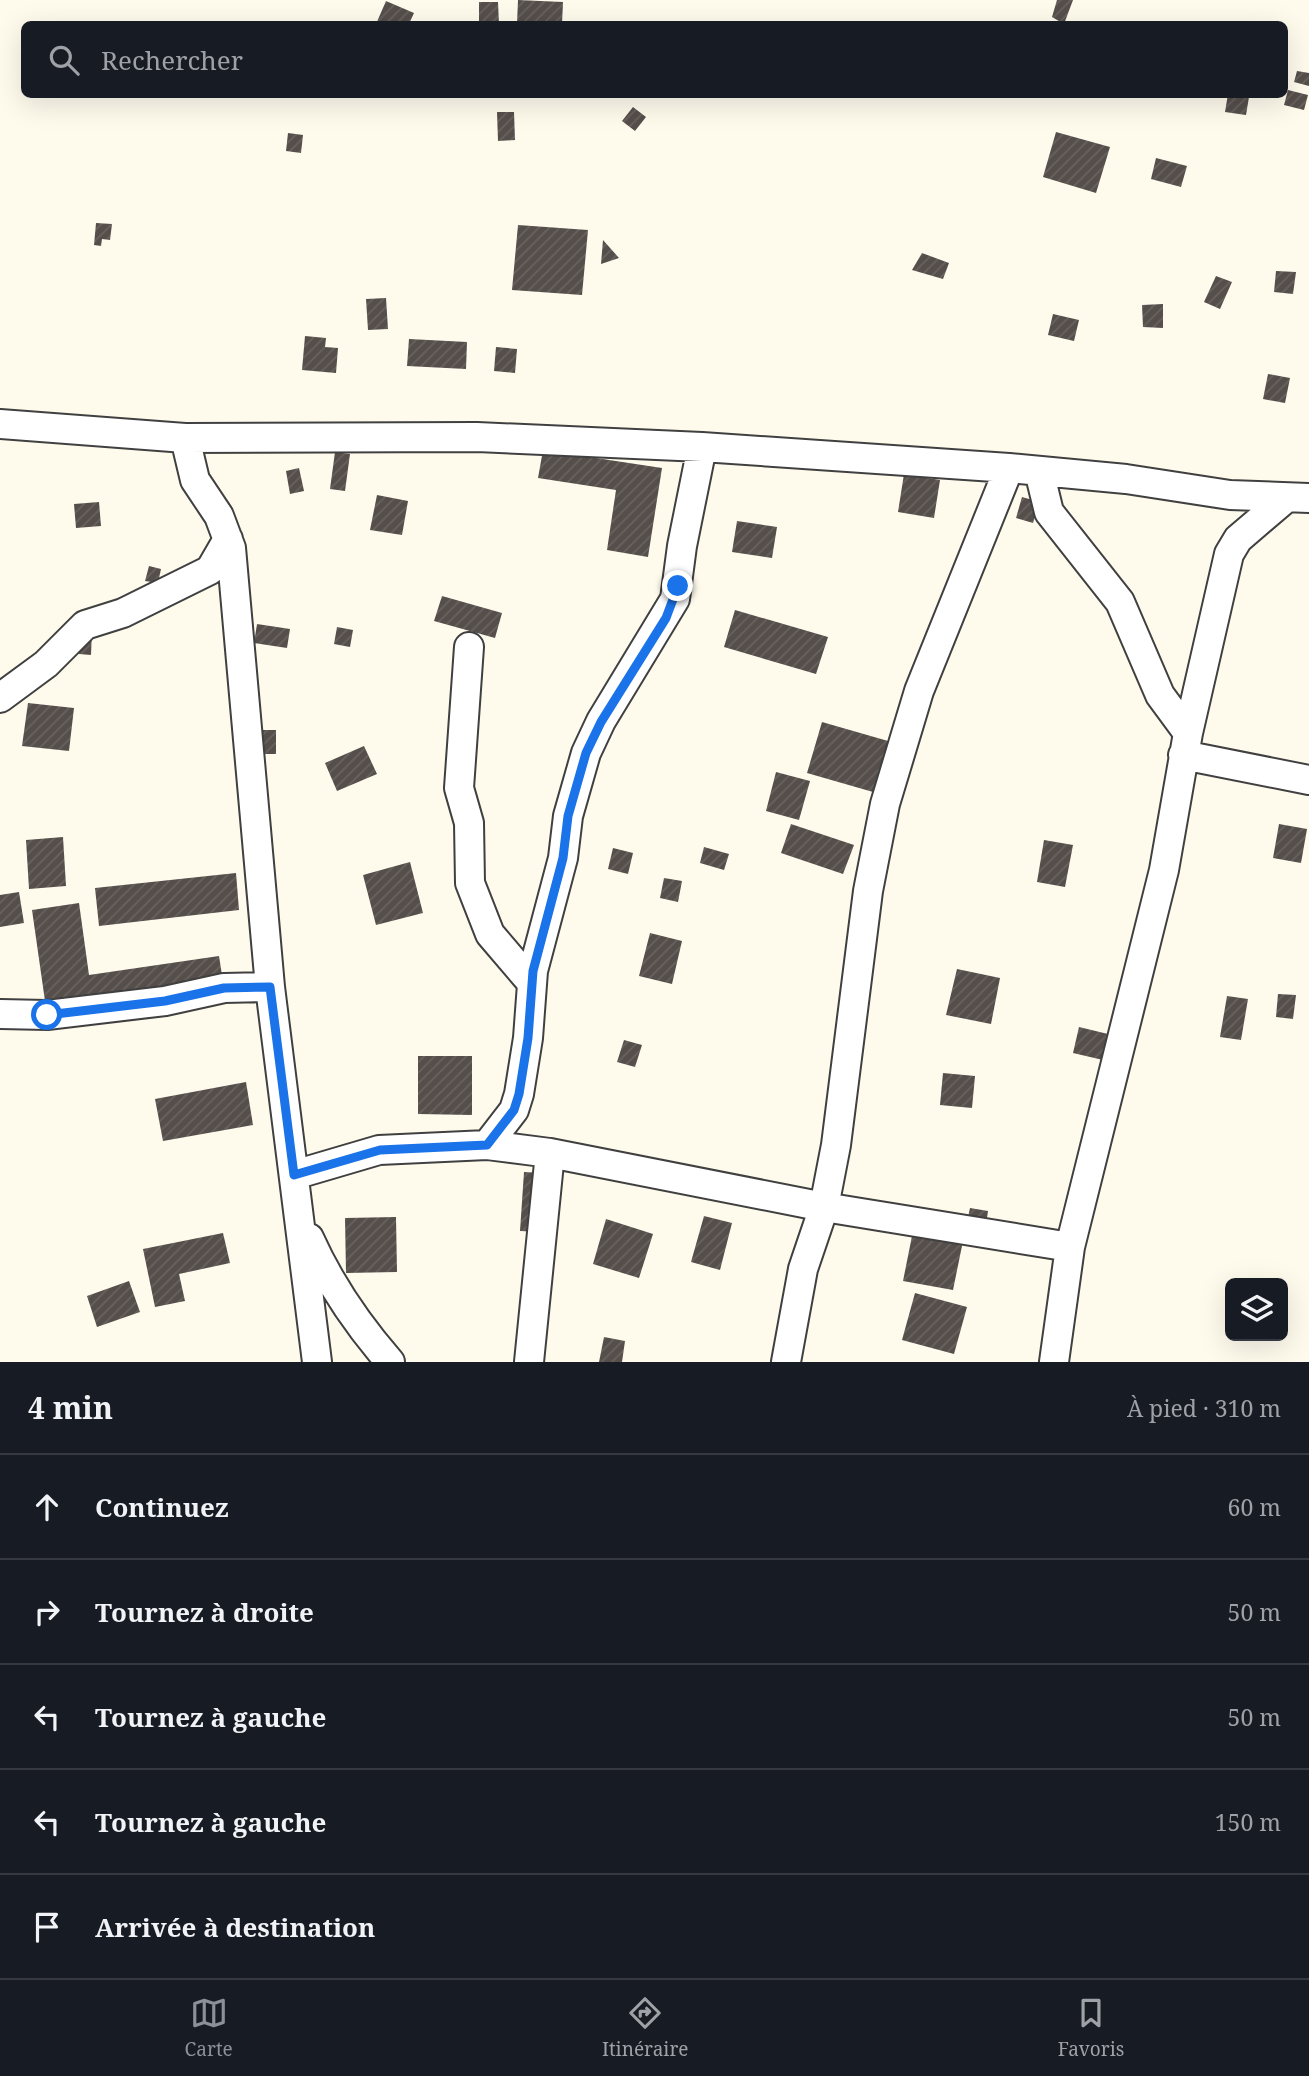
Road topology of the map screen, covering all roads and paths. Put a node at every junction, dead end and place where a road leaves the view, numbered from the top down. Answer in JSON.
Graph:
{"nodes":[{"id":1,"x":0,"y":424,"type":"edge"},
{"id":2,"x":185,"y":438,"type":"junction"},
{"id":3,"x":702,"y":447,"type":"junction"},
{"id":4,"x":1009,"y":468,"type":"junction"},
{"id":5,"x":1039,"y":471,"type":"junction"},
{"id":6,"x":1298,"y":498,"type":"edge"},
{"id":7,"x":228,"y":539,"type":"junction"},
{"id":8,"x":469,"y":647,"type":"dead end"},
{"id":9,"x":0,"y":698,"type":"edge"},
{"id":10,"x":1185,"y":744,"type":"junction"},
{"id":11,"x":1309,"y":780,"type":"edge"},
{"id":12,"x":531,"y":982,"type":"junction"},
{"id":13,"x":270,"y":987,"type":"junction"},
{"id":14,"x":0,"y":1014,"type":"edge"},
{"id":15,"x":487,"y":1145,"type":"junction"},
{"id":16,"x":550,"y":1153,"type":"junction"},
{"id":17,"x":294,"y":1175,"type":"junction"},
{"id":18,"x":824,"y":1208,"type":"junction"},
{"id":19,"x":298,"y":1213,"type":"junction"},
{"id":20,"x":1070,"y":1247,"type":"junction"},
{"id":21,"x":317,"y":1362,"type":"edge"},
{"id":22,"x":390,"y":1362,"type":"edge"},
{"id":23,"x":529,"y":1362,"type":"edge"},
{"id":24,"x":786,"y":1362,"type":"edge"},
{"id":25,"x":1054,"y":1362,"type":"edge"}],
"edges":[{"from":1,"to":2,"type":"street"},
{"from":2,"to":3,"type":"street"},
{"from":2,"to":7,"type":"street"},
{"from":3,"to":4,"type":"street"},
{"from":3,"to":12,"type":"street"},
{"from":4,"to":5,"type":"street"},
{"from":4,"to":18,"type":"street"},
{"from":5,"to":6,"type":"street"},
{"from":5,"to":10,"type":"street"},
{"from":6,"to":10,"type":"street"},
{"from":7,"to":9,"type":"street"},
{"from":7,"to":13,"type":"street"},
{"from":8,"to":12,"type":"street"},
{"from":10,"to":11,"type":"street"},
{"from":10,"to":20,"type":"street"},
{"from":12,"to":15,"type":"street"},
{"from":13,"to":14,"type":"street"},
{"from":13,"to":17,"type":"street"},
{"from":15,"to":16,"type":"street"},
{"from":15,"to":17,"type":"street"},
{"from":16,"to":18,"type":"street"},
{"from":16,"to":23,"type":"street"},
{"from":17,"to":19,"type":"street"},
{"from":18,"to":20,"type":"street"},
{"from":18,"to":24,"type":"street"},
{"from":19,"to":21,"type":"street"},
{"from":19,"to":22,"type":"street"},
{"from":20,"to":25,"type":"street"}]}
